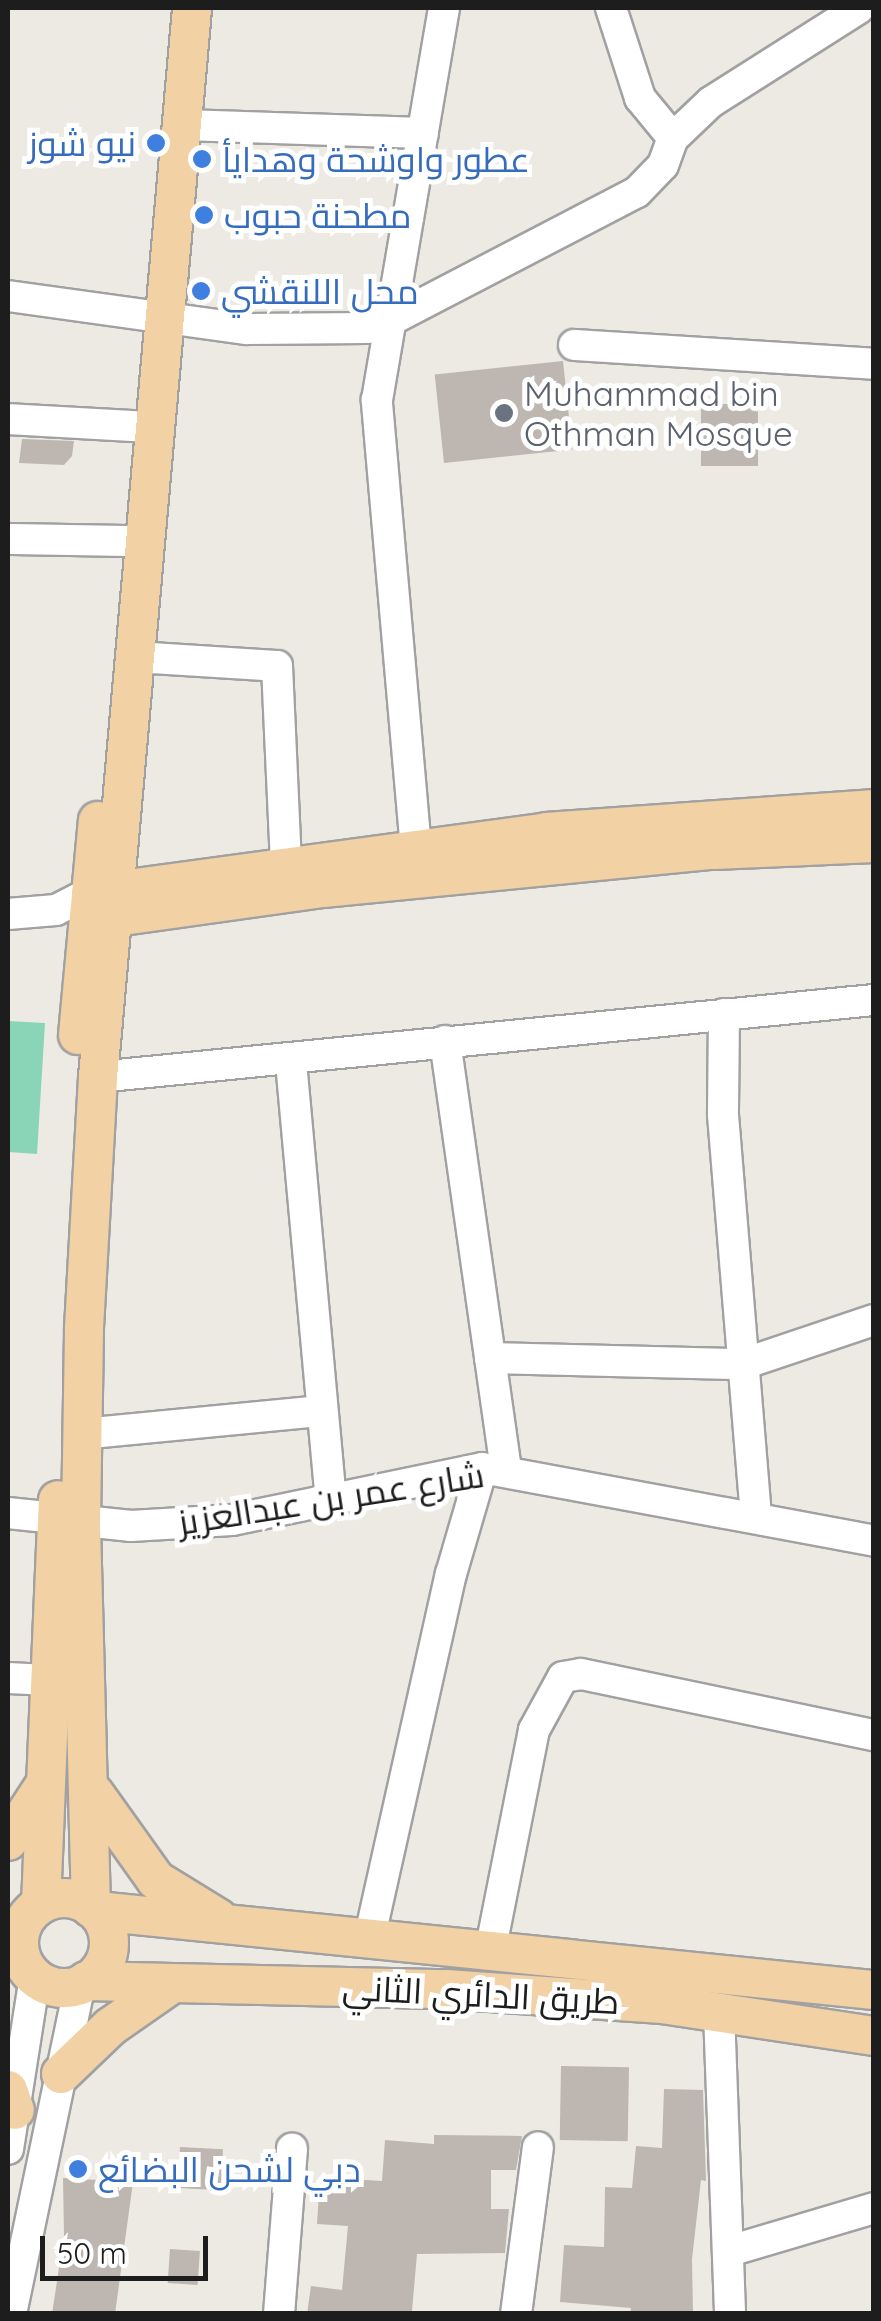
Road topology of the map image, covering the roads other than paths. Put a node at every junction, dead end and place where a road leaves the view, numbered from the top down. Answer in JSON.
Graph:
{"nodes":[{"id":1,"x":173,"y":8,"type":"edge"},
{"id":2,"x":192,"y":8,"type":"edge"},
{"id":3,"x":444,"y":8,"type":"edge"},
{"id":4,"x":611,"y":8,"type":"edge"},
{"id":5,"x":859,"y":8,"type":"edge"},
{"id":6,"x":184,"y":125,"type":"junction"},
{"id":7,"x":423,"y":133,"type":"junction"},
{"id":8,"x":673,"y":138,"type":"junction"},
{"id":9,"x":8,"y":296,"type":"edge"},
{"id":10,"x":154,"y":314,"type":"junction"},
{"id":11,"x":391,"y":320,"type":"junction"},
{"id":12,"x":574,"y":345,"type":"dead end"},
{"id":13,"x":874,"y":364,"type":"edge"},
{"id":14,"x":8,"y":419,"type":"edge"},
{"id":15,"x":134,"y":426,"type":"junction"},
{"id":16,"x":8,"y":539,"type":"edge"},
{"id":17,"x":126,"y":542,"type":"junction"},
{"id":18,"x":135,"y":657,"type":"junction"},
{"id":19,"x":873,"y":824,"type":"edge"},
{"id":20,"x":416,"y":849,"type":"junction"},
{"id":21,"x":286,"y":866,"type":"junction"},
{"id":22,"x":92,"y":907,"type":"junction"},
{"id":23,"x":8,"y":914,"type":"edge"},
{"id":24,"x":874,"y":1000,"type":"edge"},
{"id":25,"x":724,"y":1014,"type":"junction"},
{"id":26,"x":445,"y":1041,"type":"junction"},
{"id":27,"x":292,"y":1062,"type":"junction"},
{"id":28,"x":98,"y":1077,"type":"junction"},
{"id":29,"x":874,"y":1320,"type":"edge"},
{"id":30,"x":490,"y":1358,"type":"junction"},
{"id":31,"x":744,"y":1364,"type":"junction"},
{"id":32,"x":320,"y":1412,"type":"junction"},
{"id":33,"x":82,"y":1434,"type":"junction"},
{"id":34,"x":494,"y":1470,"type":"junction"},
{"id":35,"x":331,"y":1498,"type":"junction"},
{"id":36,"x":8,"y":1512,"type":"edge"},
{"id":37,"x":756,"y":1518,"type":"junction"},
{"id":38,"x":69,"y":1521,"type":"junction"},
{"id":39,"x":874,"y":1541,"type":"edge"},
{"id":40,"x":8,"y":1678,"type":"edge"},
{"id":41,"x":50,"y":1680,"type":"junction"},
{"id":42,"x":874,"y":1735,"type":"edge"},
{"id":43,"x":46,"y":1779,"type":"junction"},
{"id":44,"x":88,"y":1780,"type":"junction"},
{"id":45,"x":8,"y":1841,"type":"edge"},
{"id":46,"x":27,"y":1907,"type":"edge"},
{"id":47,"x":94,"y":1910,"type":"junction"},
{"id":48,"x":228,"y":1925,"type":"junction"},
{"id":49,"x":369,"y":1940,"type":"junction"},
{"id":50,"x":490,"y":1952,"type":"junction"},
{"id":51,"x":23,"y":1971,"type":"edge"},
{"id":52,"x":799,"y":1979,"type":"junction"},
{"id":53,"x":83,"y":1983,"type":"junction"},
{"id":54,"x":173,"y":1984,"type":"junction"},
{"id":55,"x":874,"y":1990,"type":"edge"},
{"id":56,"x":719,"y":2012,"type":"junction"},
{"id":57,"x":792,"y":2021,"type":"junction"},
{"id":58,"x":874,"y":2036,"type":"edge"},
{"id":59,"x":61,"y":2074,"type":"junction"},
{"id":60,"x":11,"y":2100,"type":"edge"},
{"id":61,"x":538,"y":2147,"type":"dead end"},
{"id":62,"x":8,"y":2149,"type":"edge"},
{"id":63,"x":292,"y":2150,"type":"dead end"},
{"id":64,"x":874,"y":2208,"type":"edge"},
{"id":65,"x":729,"y":2250,"type":"junction"},
{"id":66,"x":12,"y":2314,"type":"edge"},
{"id":67,"x":279,"y":2314,"type":"edge"},
{"id":68,"x":516,"y":2314,"type":"edge"},
{"id":69,"x":730,"y":2314,"type":"edge"}],
"edges":[{"from":1,"to":10,"type":"main road"},
{"from":2,"to":6,"type":"main road"},
{"from":3,"to":7,"type":"street"},
{"from":4,"to":8,"type":"street"},
{"from":5,"to":8,"type":"street"},
{"from":6,"to":7,"type":"street"},
{"from":6,"to":10,"type":"main road"},
{"from":7,"to":11,"type":"street"},
{"from":8,"to":11,"type":"street"},
{"from":9,"to":10,"type":"street"},
{"from":10,"to":11,"type":"street"},
{"from":10,"to":15,"type":"main road"},
{"from":10,"to":18,"type":"main road"},
{"from":11,"to":20,"type":"street"},
{"from":12,"to":13,"type":"street"},
{"from":14,"to":15,"type":"street"},
{"from":15,"to":17,"type":"main road"},
{"from":16,"to":17,"type":"street"},
{"from":17,"to":22,"type":"main road"},
{"from":18,"to":21,"type":"street"},
{"from":18,"to":22,"type":"main road"},
{"from":19,"to":20,"type":"main road"},
{"from":19,"to":22,"type":"main road"},
{"from":20,"to":21,"type":"main road"},
{"from":21,"to":22,"type":"main road"},
{"from":22,"to":23,"type":"street"},
{"from":22,"to":28,"type":"main road"},
{"from":22,"to":38,"type":"main road"},
{"from":24,"to":25,"type":"street"},
{"from":25,"to":26,"type":"street"},
{"from":25,"to":31,"type":"street"},
{"from":26,"to":27,"type":"street"},
{"from":26,"to":30,"type":"street"},
{"from":27,"to":28,"type":"street"},
{"from":27,"to":32,"type":"street"},
{"from":28,"to":33,"type":"main road"},
{"from":29,"to":31,"type":"street"},
{"from":30,"to":31,"type":"street"},
{"from":30,"to":34,"type":"street"},
{"from":31,"to":37,"type":"street"},
{"from":32,"to":33,"type":"street"},
{"from":32,"to":35,"type":"street"},
{"from":33,"to":38,"type":"main road"},
{"from":34,"to":35,"type":"street","name":"شارع عمر بن عبدالعزيز"},
{"from":34,"to":37,"type":"street","name":"شارع عمر بن عبدالعزيز"},
{"from":34,"to":49,"type":"street"},
{"from":35,"to":38,"type":"street","name":"شارع عمر بن عبدالعزيز"},
{"from":36,"to":38,"type":"street","name":"شارع عمر بن عبدالعزيز"},
{"from":37,"to":39,"type":"street","name":"شارع عمر بن عبدالعزيز"},
{"from":38,"to":41,"type":"main road"},
{"from":38,"to":44,"type":"main road"},
{"from":40,"to":41,"type":"street"},
{"from":41,"to":43,"type":"main road"},
{"from":42,"to":50,"type":"street"},
{"from":43,"to":45,"type":"main road"},
{"from":43,"to":46,"type":"main road"},
{"from":44,"to":47,"type":"main road"},
{"from":44,"to":48,"type":"main road"},
{"from":46,"to":47,"type":"main road"},
{"from":46,"to":51,"type":"main road"},
{"from":47,"to":48,"type":"main road","name":"طريق الدائري الثاني"},
{"from":47,"to":53,"type":"main road"},
{"from":48,"to":49,"type":"main road","name":"طريق الدائري الثاني"},
{"from":49,"to":50,"type":"main road","name":"طريق الدائري الثاني"},
{"from":50,"to":52,"type":"main road","name":"طريق الدائري الثاني"},
{"from":51,"to":53,"type":"main road"},
{"from":51,"to":60,"type":"street"},
{"from":52,"to":55,"type":"main road","name":"طريق الدائري الثاني"},
{"from":52,"to":57,"type":"main road"},
{"from":53,"to":54,"type":"main road","name":"طريق الدائري الثاني"},
{"from":53,"to":59,"type":"street"},
{"from":54,"to":56,"type":"main road","name":"طريق الدائري الثاني"},
{"from":54,"to":59,"type":"main road"},
{"from":56,"to":57,"type":"main road","name":"طريق الدائري الثاني"},
{"from":56,"to":65,"type":"street"},
{"from":57,"to":58,"type":"main road","name":"طريق الدائري الثاني"},
{"from":59,"to":66,"type":"street"},
{"from":60,"to":62,"type":"street"},
{"from":61,"to":68,"type":"street"},
{"from":63,"to":67,"type":"street"},
{"from":64,"to":65,"type":"street"},
{"from":65,"to":69,"type":"street"}]}
